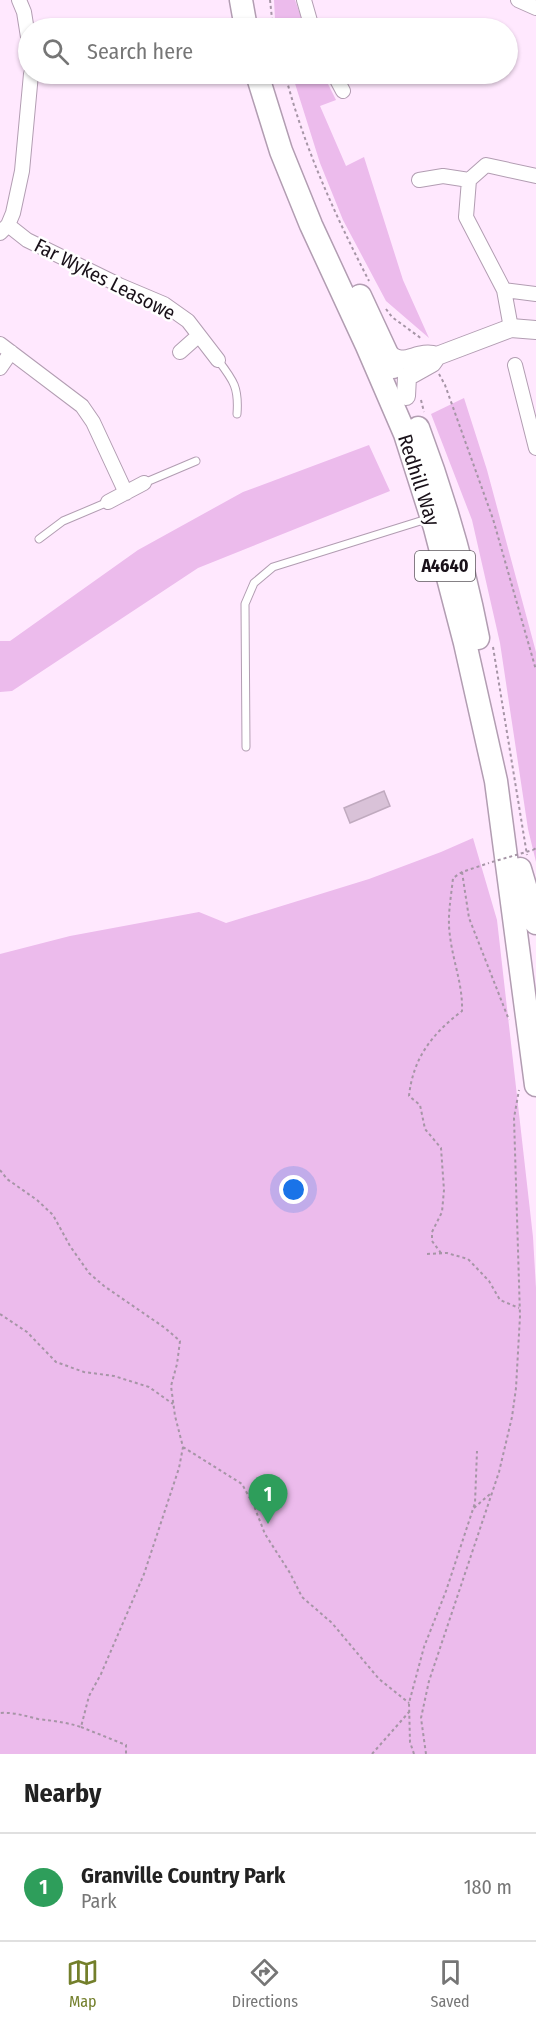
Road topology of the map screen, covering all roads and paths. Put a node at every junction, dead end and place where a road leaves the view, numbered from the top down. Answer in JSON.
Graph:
{"nodes":[{"id":1,"x":19,"y":0,"type":"edge"},
{"id":2,"x":241,"y":0,"type":"edge"},
{"id":3,"x":257,"y":0,"type":"edge"},
{"id":4,"x":270,"y":0,"type":"edge"},
{"id":5,"x":304,"y":0,"type":"edge"},
{"id":6,"x":518,"y":0,"type":"edge"},
{"id":7,"x":536,"y":8,"type":"edge"},
{"id":8,"x":25,"y":18,"type":"edge"},
{"id":9,"x":244,"y":18,"type":"edge"},
{"id":10,"x":260,"y":18,"type":"edge"},
{"id":11,"x":272,"y":18,"type":"edge"},
{"id":12,"x":309,"y":18,"type":"edge"},
{"id":13,"x":30,"y":84,"type":"edge"},
{"id":14,"x":260,"y":84,"type":"edge"},
{"id":15,"x":272,"y":84,"type":"edge"},
{"id":16,"x":288,"y":84,"type":"edge"},
{"id":17,"x":339,"y":84,"type":"edge"},
{"id":18,"x":343,"y":91,"type":"dead end"},
{"id":19,"x":536,"y":176,"type":"edge"},
{"id":20,"x":419,"y":180,"type":"dead end"},
{"id":21,"x":469,"y":180,"type":"junction"},
{"id":22,"x":4,"y":229,"type":"edge"},
{"id":23,"x":369,"y":281,"type":"dead end"},
{"id":24,"x":504,"y":290,"type":"junction"},
{"id":25,"x":536,"y":294,"type":"edge"},
{"id":26,"x":386,"y":308,"type":"dead end"},
{"id":27,"x":511,"y":328,"type":"junction"},
{"id":28,"x":536,"y":330,"type":"edge"},
{"id":29,"x":198,"y":336,"type":"junction"},
{"id":30,"x":422,"y":339,"type":"dead end"},
{"id":31,"x":6,"y":348,"type":"edge"},
{"id":32,"x":386,"y":351,"type":"junction"},
{"id":33,"x":180,"y":352,"type":"dead end"},
{"id":34,"x":218,"y":360,"type":"joint"},
{"id":35,"x":437,"y":364,"type":"junction"},
{"id":36,"x":515,"y":365,"type":"dead end"},
{"id":37,"x":0,"y":368,"type":"edge"},
{"id":38,"x":406,"y":396,"type":"junction"},
{"id":39,"x":237,"y":414,"type":"dead end"},
{"id":40,"x":536,"y":448,"type":"edge"},
{"id":41,"x":196,"y":460,"type":"dead end"},
{"id":42,"x":144,"y":483,"type":"joint"},
{"id":43,"x":126,"y":493,"type":"junction"},
{"id":44,"x":108,"y":502,"type":"joint"},
{"id":45,"x":432,"y":518,"type":"junction"},
{"id":46,"x":39,"y":539,"type":"dead end"},
{"id":47,"x":536,"y":670,"type":"edge"},
{"id":48,"x":246,"y":747,"type":"dead end"},
{"id":49,"x":535,"y":849,"type":"edge"},
{"id":50,"x":462,"y":872,"type":"junction"},
{"id":51,"x":513,"y":909,"type":"junction"},
{"id":52,"x":536,"y":923,"type":"edge"},
{"id":53,"x":536,"y":980,"type":"edge"},
{"id":54,"x":509,"y":1021,"type":"dead end"},
{"id":55,"x":528,"y":1084,"type":"edge"},
{"id":56,"x":0,"y":1170,"type":"edge"},
{"id":57,"x":441,"y":1253,"type":"junction"},
{"id":58,"x":427,"y":1254,"type":"dead end"},
{"id":59,"x":519,"y":1308,"type":"junction"},
{"id":60,"x":0,"y":1314,"type":"edge"},
{"id":61,"x":173,"y":1404,"type":"junction"},
{"id":62,"x":183,"y":1447,"type":"junction"},
{"id":63,"x":477,"y":1451,"type":"dead end"},
{"id":64,"x":492,"y":1492,"type":"junction"},
{"id":65,"x":473,"y":1509,"type":"junction"},
{"id":66,"x":409,"y":1703,"type":"junction"},
{"id":67,"x":409,"y":1712,"type":"junction"},
{"id":68,"x":0,"y":1713,"type":"edge"},
{"id":69,"x":81,"y":1728,"type":"junction"},
{"id":70,"x":126,"y":1754,"type":"edge"},
{"id":71,"x":372,"y":1754,"type":"edge"},
{"id":72,"x":414,"y":1754,"type":"edge"},
{"id":73,"x":426,"y":1754,"type":"edge"}],
"edges":[{"from":1,"to":8,"type":"street"},
{"from":2,"to":9,"type":"main road"},
{"from":3,"to":10,"type":"main road"},
{"from":4,"to":11,"type":"path"},
{"from":5,"to":12,"type":"street"},
{"from":6,"to":7,"type":"street"},
{"from":13,"to":22,"type":"street"},
{"from":14,"to":45,"type":"main road","name":"Redhill Way","number":"A4640"},
{"from":15,"to":32,"type":"main road","name":"Redhill Way","number":"A4640"},
{"from":16,"to":23,"type":"path"},
{"from":17,"to":18,"type":"street"},
{"from":19,"to":21,"type":"street"},
{"from":20,"to":21,"type":"street"},
{"from":21,"to":24,"type":"street"},
{"from":22,"to":29,"type":"street","name":"Far Wykes Leasowe"},
{"from":24,"to":25,"type":"street"},
{"from":24,"to":27,"type":"street"},
{"from":26,"to":30,"type":"path"},
{"from":27,"to":28,"type":"street"},
{"from":27,"to":35,"type":"street"},
{"from":29,"to":33,"type":"street","name":"Far Wykes Leasowe"},
{"from":29,"to":34,"type":"street","name":"Far Wykes Leasowe"},
{"from":31,"to":37,"type":"street"},
{"from":31,"to":43,"type":"street"},
{"from":32,"to":35,"type":"street"},
{"from":32,"to":38,"type":"main road","name":"Redhill Way","number":"A4640"},
{"from":34,"to":39,"type":"lane"},
{"from":35,"to":38,"type":"street"},
{"from":35,"to":47,"type":"path"},
{"from":36,"to":40,"type":"street"},
{"from":38,"to":52,"type":"main road","name":"Redhill Way","number":"A4640"},
{"from":41,"to":42,"type":"lane"},
{"from":42,"to":43,"type":"street"},
{"from":43,"to":44,"type":"street"},
{"from":44,"to":46,"type":"lane"},
{"from":45,"to":48,"type":"lane"},
{"from":45,"to":51,"type":"main road","name":"Redhill Way","number":"A4640"},
{"from":49,"to":50,"type":"path","bridge":true},
{"from":50,"to":54,"type":"path"},
{"from":50,"to":57,"type":"path"},
{"from":51,"to":53,"type":"main road","number":"A4640"},
{"from":51,"to":55,"type":"main road","name":"Redhill Way","number":"A4640"},
{"from":55,"to":59,"type":"path"},
{"from":56,"to":61,"type":"path"},
{"from":57,"to":58,"type":"path"},
{"from":57,"to":59,"type":"path"},
{"from":59,"to":64,"type":"path"},
{"from":60,"to":61,"type":"path"},
{"from":61,"to":62,"type":"path"},
{"from":62,"to":66,"type":"path"},
{"from":62,"to":69,"type":"path"},
{"from":63,"to":65,"type":"path"},
{"from":64,"to":65,"type":"path"},
{"from":64,"to":73,"type":"path"},
{"from":65,"to":66,"type":"path"},
{"from":66,"to":67,"type":"path"},
{"from":67,"to":71,"type":"path"},
{"from":67,"to":72,"type":"path"},
{"from":68,"to":69,"type":"path"},
{"from":69,"to":70,"type":"path"}]}
